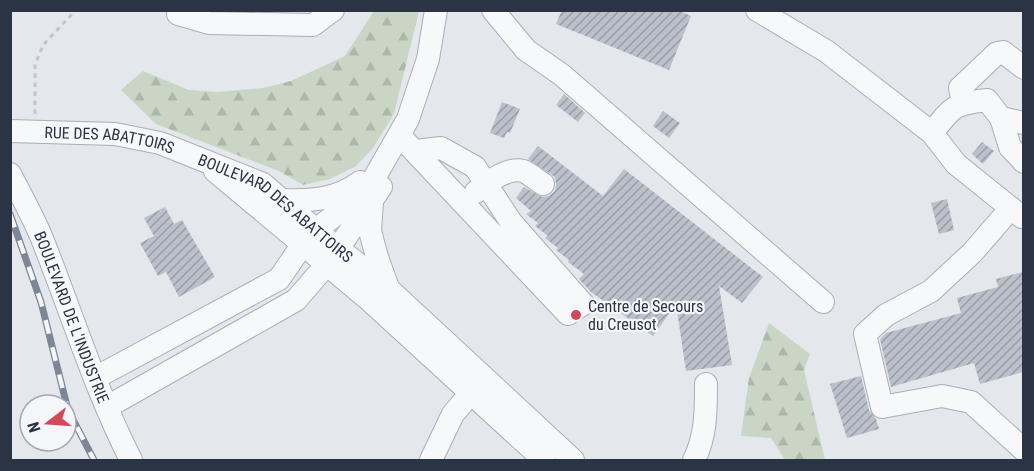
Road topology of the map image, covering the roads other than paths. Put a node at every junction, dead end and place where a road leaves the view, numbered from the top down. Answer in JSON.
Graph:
{"nodes":[{"id":1,"x":333,"y":10,"type":"edge"},
{"id":2,"x":436,"y":10,"type":"edge"},
{"id":3,"x":493,"y":10,"type":"edge"},
{"id":4,"x":758,"y":10,"type":"edge"},
{"id":5,"x":178,"y":14,"type":"dead end"},
{"id":6,"x":1023,"y":68,"type":"edge"},
{"id":7,"x":963,"y":103,"type":"junction"},
{"id":8,"x":1001,"y":118,"type":"junction"},
{"id":9,"x":1023,"y":123,"type":"edge"},
{"id":10,"x":10,"y":131,"type":"edge"},
{"id":11,"x":932,"y":133,"type":"junction"},
{"id":12,"x":407,"y":143,"type":"junction"},
{"id":13,"x":205,"y":162,"type":"junction"},
{"id":14,"x":384,"y":162,"type":"junction"},
{"id":15,"x":1023,"y":162,"type":"edge"},
{"id":16,"x":10,"y":174,"type":"edge"},
{"id":17,"x":486,"y":183,"type":"junction"},
{"id":18,"x":543,"y":184,"type":"dead end"},
{"id":19,"x":282,"y":200,"type":"junction"},
{"id":20,"x":372,"y":201,"type":"junction"},
{"id":21,"x":464,"y":203,"type":"junction"},
{"id":22,"x":1017,"y":213,"type":"edge"},
{"id":23,"x":310,"y":237,"type":"junction"},
{"id":24,"x":333,"y":256,"type":"junction"},
{"id":25,"x":389,"y":289,"type":"junction"},
{"id":26,"x":824,"y":302,"type":"dead end"},
{"id":27,"x":95,"y":378,"type":"junction"},
{"id":28,"x":706,"y":384,"type":"dead end"},
{"id":29,"x":471,"y":393,"type":"junction"},
{"id":30,"x":107,"y":407,"type":"junction"},
{"id":31,"x":1023,"y":450,"type":"edge"},
{"id":32,"x":131,"y":460,"type":"edge"},
{"id":33,"x":431,"y":460,"type":"edge"},
{"id":34,"x":544,"y":460,"type":"edge"},
{"id":35,"x":573,"y":460,"type":"edge"},
{"id":36,"x":694,"y":460,"type":"edge"}],
"edges":[{"from":1,"to":5,"type":"street"},
{"from":2,"to":12,"type":"street"},
{"from":3,"to":26,"type":"street"},
{"from":4,"to":11,"type":"street"},
{"from":6,"to":7,"type":"street"},
{"from":7,"to":8,"type":"street"},
{"from":7,"to":11,"type":"street"},
{"from":8,"to":9,"type":"street"},
{"from":8,"to":15,"type":"street"},
{"from":10,"to":13,"type":"street","name":"RUE DES ABATTOIRS"},
{"from":11,"to":22,"type":"street"},
{"from":12,"to":14,"type":"street"},
{"from":12,"to":17,"type":"street"},
{"from":12,"to":20,"type":"street"},
{"from":12,"to":21,"type":"street"},
{"from":13,"to":19,"type":"street","name":"BOULEVARD DES ABATTOIRS"},
{"from":13,"to":23,"type":"street","name":"BOULEVARD DES ABATTOIRS"},
{"from":14,"to":19,"type":"street"},
{"from":14,"to":23,"type":"street"},
{"from":16,"to":27,"type":"street","name":"BOULEVARD DE L'INDUSTRIE"},
{"from":17,"to":18,"type":"street"},
{"from":17,"to":21,"type":"street"},
{"from":17,"to":21,"type":"street"},
{"from":19,"to":23,"type":"street","name":"BOULEVARD DES ABATTOIRS"},
{"from":20,"to":24,"type":"street"},
{"from":20,"to":25,"type":"street"},
{"from":22,"to":31,"type":"street"},
{"from":23,"to":24,"type":"street","name":"BOULEVARD DES ABATTOIRS"},
{"from":23,"to":27,"type":"street"},
{"from":24,"to":25,"type":"street","name":"BOULEVARD DES ABATTOIRS"},
{"from":24,"to":29,"type":"street","name":"BOULEVARD DES ABATTOIRS"},
{"from":24,"to":30,"type":"street"},
{"from":25,"to":35,"type":"street","name":"BOULEVARD DES ABATTOIRS"},
{"from":27,"to":30,"type":"street","name":"BOULEVARD DE L'INDUSTRIE"},
{"from":28,"to":36,"type":"street"},
{"from":29,"to":33,"type":"street"},
{"from":29,"to":34,"type":"street","name":"BOULEVARD DES ABATTOIRS"},
{"from":30,"to":32,"type":"street","name":"BOULEVARD DE L'INDUSTRIE"}]}
